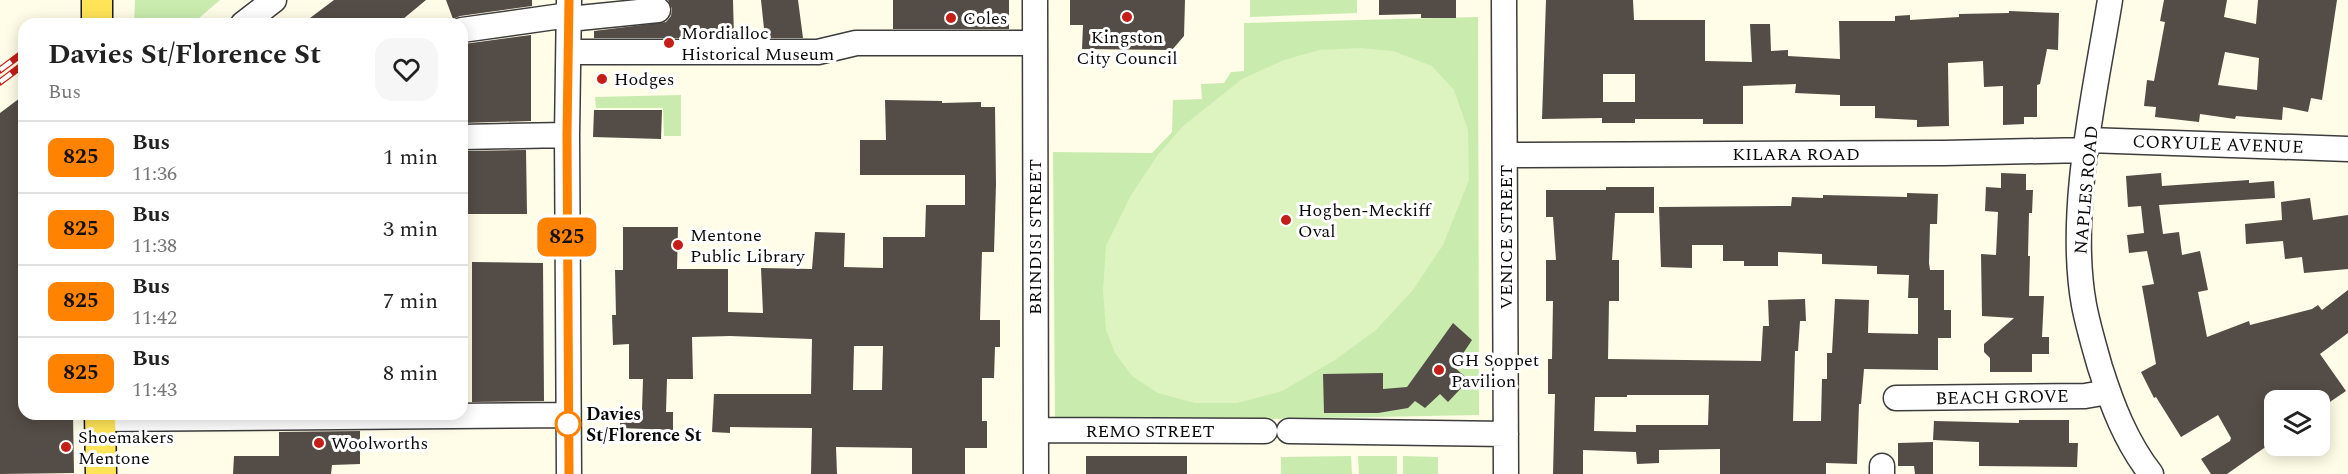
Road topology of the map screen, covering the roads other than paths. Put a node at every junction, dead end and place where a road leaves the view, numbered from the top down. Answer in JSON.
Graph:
{"nodes":[{"id":1,"x":97,"y":0,"type":"edge"},
{"id":2,"x":274,"y":0,"type":"edge"},
{"id":3,"x":1035,"y":0,"type":"edge"},
{"id":4,"x":1504,"y":0,"type":"edge"},
{"id":5,"x":2110,"y":0,"type":"edge"},
{"id":6,"x":658,"y":10,"type":"dead end"},
{"id":7,"x":569,"y":11,"type":"edge"},
{"id":8,"x":97,"y":18,"type":"edge"},
{"id":9,"x":251,"y":18,"type":"edge"},
{"id":10,"x":468,"y":29,"type":"edge"},
{"id":11,"x":1035,"y":43,"type":"junction"},
{"id":12,"x":569,"y":52,"type":"junction"},
{"id":13,"x":567,"y":135,"type":"junction"},
{"id":14,"x":468,"y":137,"type":"edge"},
{"id":15,"x":2087,"y":145,"type":"junction"},
{"id":16,"x":2348,"y":149,"type":"edge"},
{"id":17,"x":1506,"y":156,"type":"junction"},
{"id":18,"x":2108,"y":392,"type":"junction"},
{"id":19,"x":1896,"y":398,"type":"dead end"},
{"id":20,"x":468,"y":415,"type":"edge"},
{"id":21,"x":568,"y":415,"type":"junction"},
{"id":22,"x":100,"y":420,"type":"edge"},
{"id":23,"x":1036,"y":430,"type":"junction"},
{"id":24,"x":1265,"y":431,"type":"dead end"},
{"id":25,"x":1289,"y":431,"type":"dead end"},
{"id":26,"x":2124,"y":431,"type":"junction"},
{"id":27,"x":1506,"y":434,"type":"junction"},
{"id":28,"x":101,"y":474,"type":"edge"},
{"id":29,"x":569,"y":474,"type":"edge"},
{"id":30,"x":1036,"y":474,"type":"edge"},
{"id":31,"x":1506,"y":474,"type":"edge"},
{"id":32,"x":2128,"y":474,"type":"edge"},
{"id":33,"x":2151,"y":474,"type":"edge"}],
"edges":[{"from":1,"to":8,"type":"main road"},
{"from":2,"to":9,"type":"street"},
{"from":3,"to":11,"type":"street","name":"BRINDISI STREET"},
{"from":4,"to":17,"type":"street","name":"VENICE STREET"},
{"from":5,"to":15,"type":"street","name":"NAPLES ROAD"},
{"from":6,"to":7,"type":"street"},
{"from":7,"to":10,"type":"street"},
{"from":7,"to":12,"type":"street"},
{"from":11,"to":12,"type":"street"},
{"from":11,"to":23,"type":"street","name":"BRINDISI STREET"},
{"from":12,"to":13,"type":"street"},
{"from":13,"to":14,"type":"street"},
{"from":13,"to":21,"type":"street"},
{"from":15,"to":16,"type":"street","name":"CORYULE AVENUE"},
{"from":15,"to":17,"type":"street","name":"KILARA ROAD"},
{"from":15,"to":18,"type":"street","name":"NAPLES ROAD"},
{"from":17,"to":27,"type":"street","name":"VENICE STREET"},
{"from":18,"to":19,"type":"street","name":"BEACH GROVE"},
{"from":18,"to":26,"type":"street","name":"NAPLES ROAD"},
{"from":20,"to":21,"type":"street"},
{"from":21,"to":29,"type":"street"},
{"from":22,"to":28,"type":"main road"},
{"from":23,"to":24,"type":"street","name":"REMO STREET"},
{"from":23,"to":30,"type":"street","name":"BRINDISI STREET"},
{"from":25,"to":27,"type":"street"},
{"from":26,"to":32,"type":"street"},
{"from":26,"to":33,"type":"street","name":"NAPLES ROAD"},
{"from":27,"to":31,"type":"street","name":"VENICE STREET"}]}
